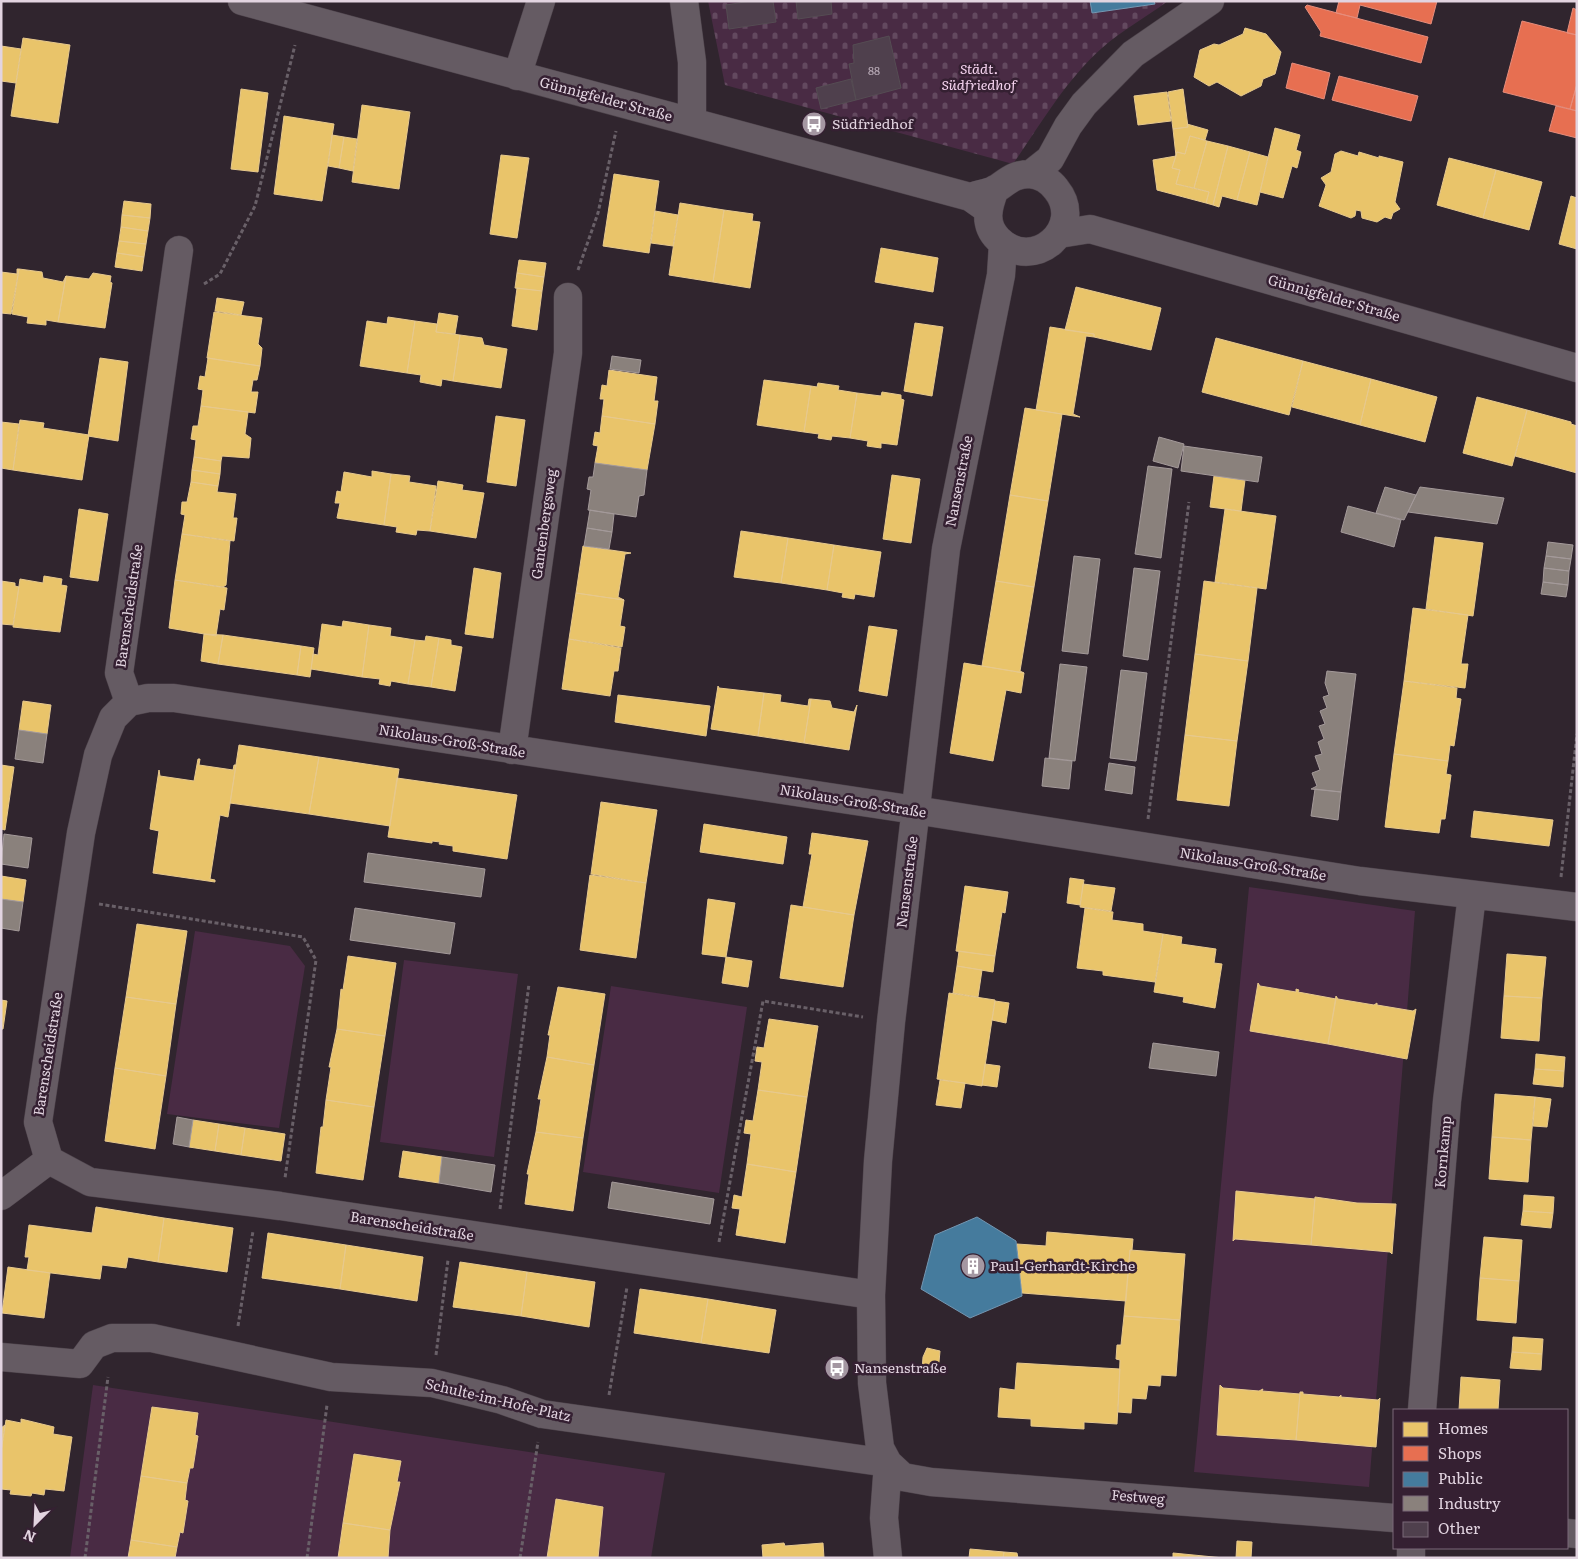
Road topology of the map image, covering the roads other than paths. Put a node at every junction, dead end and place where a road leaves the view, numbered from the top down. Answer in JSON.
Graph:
{"nodes":[{"id":1,"x":242,"y":1,"type":"edge"},
{"id":2,"x":541,"y":1,"type":"edge"},
{"id":3,"x":684,"y":1,"type":"edge"},
{"id":4,"x":1210,"y":1,"type":"edge"},
{"id":5,"x":518,"y":76,"type":"junction"},
{"id":6,"x":692,"y":122,"type":"junction"},
{"id":7,"x":1050,"y":181,"type":"junction"},
{"id":8,"x":984,"y":198,"type":"junction"},
{"id":9,"x":1090,"y":229,"type":"junction"},
{"id":10,"x":1059,"y":234,"type":"junction"},
{"id":11,"x":1014,"y":248,"type":"junction"},
{"id":12,"x":179,"y":250,"type":"dead end"},
{"id":13,"x":568,"y":297,"type":"road end"},
{"id":14,"x":1577,"y":368,"type":"edge"},
{"id":15,"x":130,"y":702,"type":"junction"},
{"id":16,"x":512,"y":750,"type":"junction"},
{"id":17,"x":915,"y":810,"type":"junction"},
{"id":18,"x":1472,"y":895,"type":"junction"},
{"id":19,"x":1567,"y":906,"type":"edge"},
{"id":20,"x":49,"y":1160,"type":"junction"},
{"id":21,"x":1,"y":1196,"type":"edge"},
{"id":22,"x":871,"y":1295,"type":"junction"},
{"id":23,"x":1,"y":1357,"type":"edge"},
{"id":24,"x":1422,"y":1409,"type":"edge"},
{"id":25,"x":888,"y":1463,"type":"junction"},
{"id":26,"x":1393,"y":1518,"type":"edge"},
{"id":27,"x":888,"y":1558,"type":"edge"}],
"edges":[{"from":1,"to":5,"type":"street","name":"Günnigfelder Straße"},
{"from":2,"to":5,"type":"street"},
{"from":3,"to":6,"type":"street"},
{"from":4,"to":7,"type":"street"},
{"from":5,"to":6,"type":"street","name":"Günnigfelder Straße"},
{"from":6,"to":8,"type":"street","name":"Günnigfelder Straße"},
{"from":7,"to":8,"type":"street"},
{"from":7,"to":9,"type":"street","name":"Günnigfelder Straße"},
{"from":7,"to":10,"type":"street"},
{"from":8,"to":11,"type":"street"},
{"from":9,"to":10,"type":"street","name":"Günnigfelder Straße"},
{"from":9,"to":14,"type":"street","name":"Günnigfelder Straße"},
{"from":10,"to":11,"type":"street","name":"Günnigfelder Straße"},
{"from":11,"to":17,"type":"street","name":"Nansenstraße"},
{"from":12,"to":15,"type":"street","name":"Barenscheidstraße"},
{"from":13,"to":16,"type":"street","name":"Gantenbergsweg"},
{"from":15,"to":16,"type":"street","name":"Nikolaus-Groß-Straße"},
{"from":15,"to":20,"type":"street","name":"Barenscheidstraße"},
{"from":16,"to":17,"type":"street","name":"Nikolaus-Groß-Straße"},
{"from":17,"to":18,"type":"street","name":"Nikolaus-Groß-Straße"},
{"from":17,"to":22,"type":"street","name":"Nansenstraße"},
{"from":18,"to":19,"type":"street","name":"Nikolaus-Groß-Straße"},
{"from":18,"to":24,"type":"street","name":"Kornkamp"},
{"from":20,"to":21,"type":"street"},
{"from":20,"to":22,"type":"street","name":"Barenscheidstraße"},
{"from":22,"to":25,"type":"street","name":"Nansenstraße"},
{"from":23,"to":25,"type":"street","name":"Schulte-im-Hofe-Platz"},
{"from":25,"to":26,"type":"street","name":"Festweg"},
{"from":25,"to":27,"type":"street"}]}
